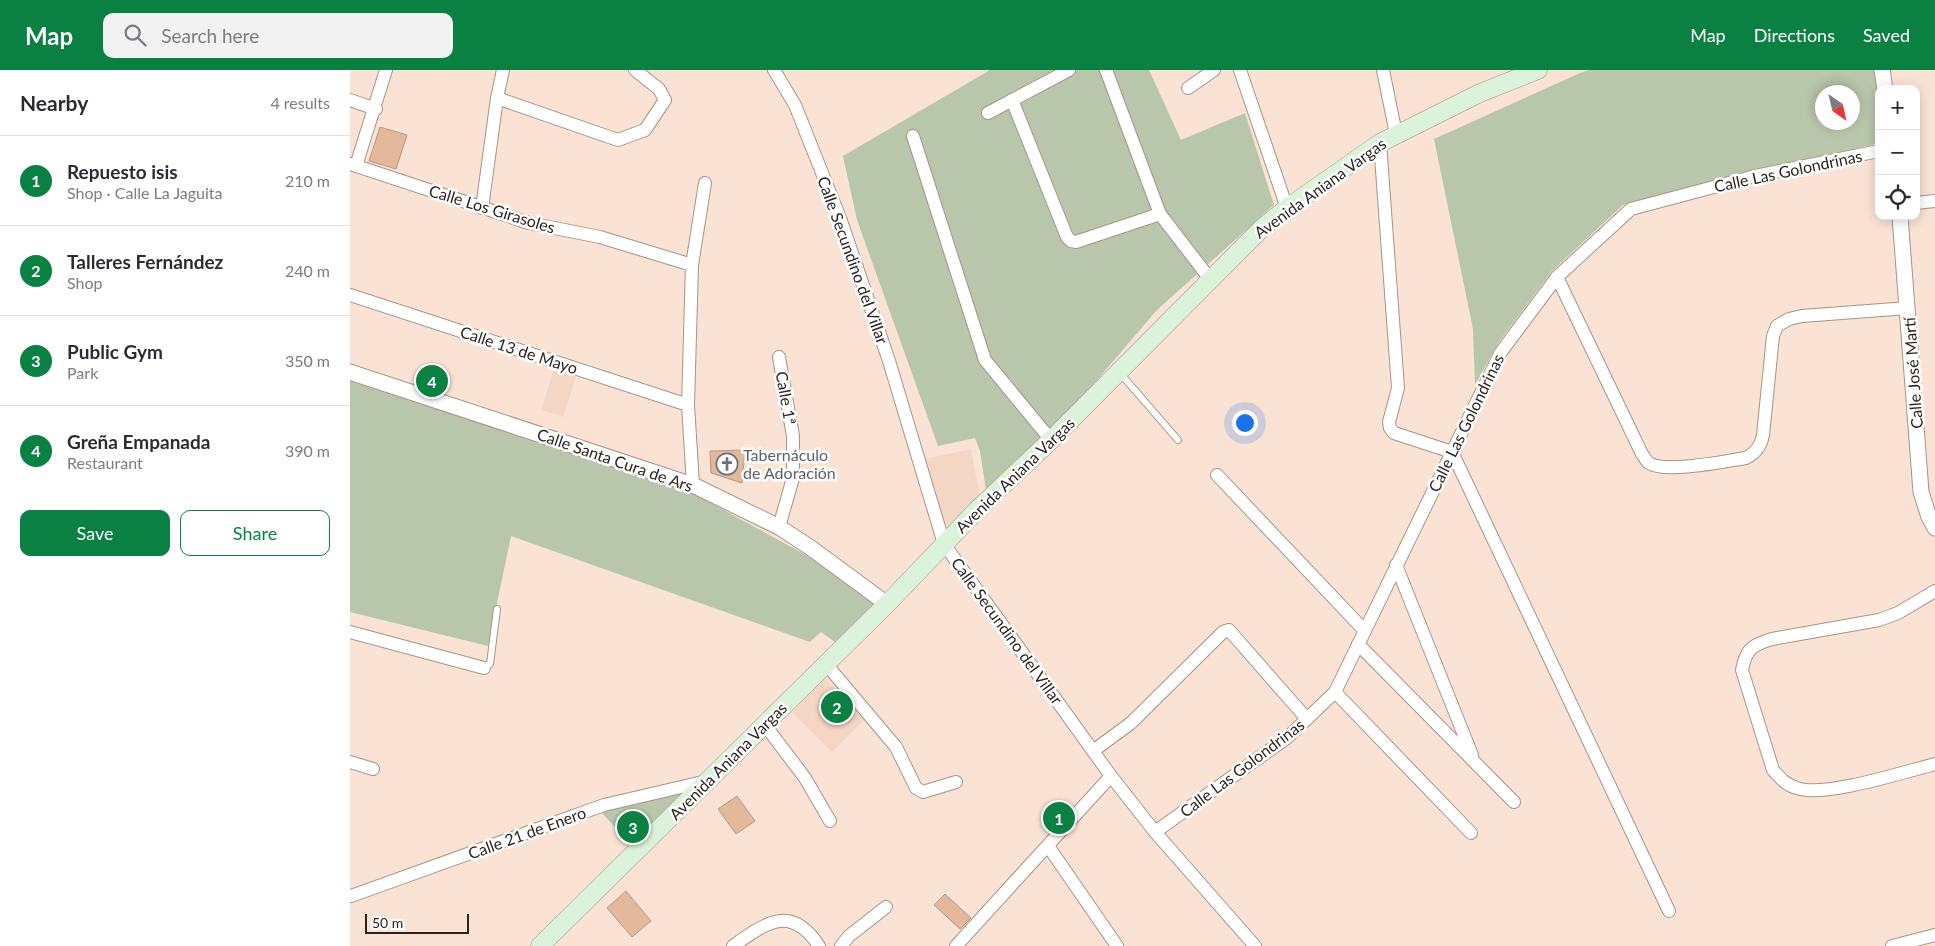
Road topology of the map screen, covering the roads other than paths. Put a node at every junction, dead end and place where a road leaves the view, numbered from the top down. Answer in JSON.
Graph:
{"nodes":[{"id":1,"x":386,"y":70,"type":"edge"},
{"id":2,"x":503,"y":70,"type":"edge"},
{"id":3,"x":636,"y":70,"type":"edge"},
{"id":4,"x":774,"y":70,"type":"edge"},
{"id":5,"x":1070,"y":70,"type":"edge"},
{"id":6,"x":1106,"y":70,"type":"edge"},
{"id":7,"x":1214,"y":70,"type":"edge"},
{"id":8,"x":1240,"y":70,"type":"edge"},
{"id":9,"x":1383,"y":70,"type":"edge"},
{"id":10,"x":1538,"y":70,"type":"edge"},
{"id":11,"x":1882,"y":70,"type":"edge"},
{"id":12,"x":1884,"y":85,"type":"edge"},
{"id":13,"x":1188,"y":88,"type":"dead end"},
{"id":14,"x":497,"y":98,"type":"junction"},
{"id":15,"x":350,"y":100,"type":"edge"},
{"id":16,"x":1012,"y":100,"type":"junction"},
{"id":17,"x":376,"y":108,"type":"junction"},
{"id":18,"x":988,"y":113,"type":"dead end"},
{"id":19,"x":1396,"y":134,"type":"junction"},
{"id":20,"x":913,"y":136,"type":"dead end"},
{"id":21,"x":1380,"y":143,"type":"junction"},
{"id":22,"x":1875,"y":152,"type":"edge"},
{"id":23,"x":353,"y":165,"type":"edge"},
{"id":24,"x":705,"y":183,"type":"dead end"},
{"id":25,"x":1935,"y":201,"type":"edge"},
{"id":26,"x":1920,"y":203,"type":"edge"},
{"id":27,"x":482,"y":208,"type":"junction"},
{"id":28,"x":1287,"y":208,"type":"junction"},
{"id":29,"x":1160,"y":214,"type":"junction"},
{"id":30,"x":1900,"y":220,"type":"edge"},
{"id":31,"x":692,"y":265,"type":"junction"},
{"id":32,"x":1557,"y":277,"type":"junction"},
{"id":33,"x":1210,"y":278,"type":"junction"},
{"id":34,"x":350,"y":295,"type":"edge"},
{"id":35,"x":1908,"y":308,"type":"junction"},
{"id":36,"x":779,"y":357,"type":"dead end"},
{"id":37,"x":350,"y":372,"type":"edge"},
{"id":38,"x":1118,"y":372,"type":"junction"},
{"id":39,"x":688,"y":405,"type":"junction"},
{"id":40,"x":1051,"y":440,"type":"junction"},
{"id":41,"x":1178,"y":440,"type":"dead end"},
{"id":42,"x":1452,"y":452,"type":"junction"},
{"id":43,"x":1217,"y":475,"type":"dead end"},
{"id":44,"x":694,"y":485,"type":"junction"},
{"id":45,"x":780,"y":528,"type":"junction"},
{"id":46,"x":1935,"y":528,"type":"edge"},
{"id":47,"x":944,"y":544,"type":"junction"},
{"id":48,"x":1396,"y":565,"type":"junction"},
{"id":49,"x":1935,"y":591,"type":"edge"},
{"id":50,"x":887,"y":604,"type":"junction"},
{"id":51,"x":497,"y":608,"type":"dead end"},
{"id":52,"x":1364,"y":630,"type":"junction"},
{"id":53,"x":350,"y":632,"type":"edge"},
{"id":54,"x":1358,"y":644,"type":"junction"},
{"id":55,"x":826,"y":664,"type":"junction"},
{"id":56,"x":484,"y":668,"type":"joint"},
{"id":57,"x":1335,"y":692,"type":"junction"},
{"id":58,"x":1308,"y":720,"type":"junction"},
{"id":59,"x":764,"y":725,"type":"junction"},
{"id":60,"x":1093,"y":751,"type":"junction"},
{"id":61,"x":350,"y":762,"type":"edge"},
{"id":62,"x":1475,"y":762,"type":"junction"},
{"id":63,"x":1935,"y":764,"type":"edge"},
{"id":64,"x":373,"y":769,"type":"dead end"},
{"id":65,"x":1111,"y":776,"type":"junction"},
{"id":66,"x":707,"y":781,"type":"junction"},
{"id":67,"x":956,"y":782,"type":"dead end"},
{"id":68,"x":1514,"y":802,"type":"dead end"},
{"id":69,"x":830,"y":821,"type":"dead end"},
{"id":70,"x":1155,"y":832,"type":"junction"},
{"id":71,"x":1471,"y":833,"type":"dead end"},
{"id":72,"x":1048,"y":846,"type":"junction"},
{"id":73,"x":351,"y":896,"type":"edge"},
{"id":74,"x":886,"y":907,"type":"dead end"},
{"id":75,"x":1669,"y":911,"type":"dead end"},
{"id":76,"x":1935,"y":936,"type":"edge"},
{"id":77,"x":540,"y":946,"type":"edge"},
{"id":78,"x":733,"y":946,"type":"edge"},
{"id":79,"x":819,"y":946,"type":"edge"},
{"id":80,"x":841,"y":946,"type":"edge"},
{"id":81,"x":956,"y":946,"type":"edge"},
{"id":82,"x":1117,"y":946,"type":"edge"},
{"id":83,"x":1255,"y":946,"type":"edge"},
{"id":84,"x":1892,"y":946,"type":"edge"}],
"edges":[{"from":1,"to":17,"type":"street"},
{"from":2,"to":14,"type":"street"},
{"from":3,"to":14,"type":"street"},
{"from":4,"to":47,"type":"street","name":"Calle Secundino del Villar"},
{"from":5,"to":16,"type":"street"},
{"from":6,"to":29,"type":"street"},
{"from":7,"to":13,"type":"street"},
{"from":8,"to":28,"type":"street"},
{"from":9,"to":19,"type":"street"},
{"from":10,"to":19,"type":"main road","name":"Avenida Aniana Vargas"},
{"from":11,"to":12,"type":"street"},
{"from":14,"to":27,"type":"street"},
{"from":15,"to":17,"type":"street"},
{"from":16,"to":18,"type":"street"},
{"from":16,"to":29,"type":"street"},
{"from":17,"to":23,"type":"street"},
{"from":19,"to":21,"type":"main road","name":"Avenida Aniana Vargas"},
{"from":20,"to":40,"type":"street"},
{"from":21,"to":28,"type":"main road","name":"Avenida Aniana Vargas"},
{"from":21,"to":42,"type":"street"},
{"from":22,"to":32,"type":"street","name":"Calle Las Golondrinas"},
{"from":23,"to":27,"type":"street","name":"Calle Los Girasoles"},
{"from":24,"to":31,"type":"street"},
{"from":25,"to":26,"type":"street"},
{"from":27,"to":31,"type":"street","name":"Calle Los Girasoles"},
{"from":28,"to":33,"type":"main road","name":"Avenida Aniana Vargas"},
{"from":29,"to":33,"type":"street"},
{"from":30,"to":35,"type":"street","name":"Calle José Martí"},
{"from":31,"to":39,"type":"street"},
{"from":32,"to":35,"type":"street"},
{"from":32,"to":42,"type":"street","name":"Calle Las Golondrinas"},
{"from":33,"to":38,"type":"main road","name":"Avenida Aniana Vargas"},
{"from":34,"to":39,"type":"street","name":"Calle 13 de Mayo"},
{"from":35,"to":46,"type":"street","name":"Calle José Martí"},
{"from":36,"to":45,"type":"street","name":"Calle 1ª"},
{"from":37,"to":44,"type":"street","name":"Calle Santa Cura de Ars"},
{"from":38,"to":40,"type":"main road","name":"Avenida Aniana Vargas"},
{"from":38,"to":41,"type":"lane"},
{"from":39,"to":44,"type":"street"},
{"from":40,"to":47,"type":"main road","name":"Avenida Aniana Vargas"},
{"from":42,"to":48,"type":"street","name":"Calle Las Golondrinas"},
{"from":42,"to":75,"type":"street"},
{"from":43,"to":52,"type":"street"},
{"from":44,"to":45,"type":"street","name":"Calle Santa Cura de Ars"},
{"from":45,"to":50,"type":"street","name":"Calle Santa Cura de Ars"},
{"from":47,"to":50,"type":"main road","name":"Avenida Aniana Vargas"},
{"from":47,"to":60,"type":"street","name":"Calle Secundino del Villar"},
{"from":48,"to":52,"type":"street","name":"Calle Las Golondrinas"},
{"from":48,"to":62,"type":"street"},
{"from":49,"to":63,"type":"street"},
{"from":50,"to":55,"type":"main road","name":"Avenida Aniana Vargas"},
{"from":51,"to":56,"type":"lane"},
{"from":52,"to":54,"type":"street","name":"Calle Las Golondrinas"},
{"from":53,"to":56,"type":"street"},
{"from":54,"to":57,"type":"street","name":"Calle Las Golondrinas"},
{"from":54,"to":62,"type":"street"},
{"from":55,"to":59,"type":"main road","name":"Avenida Aniana Vargas"},
{"from":55,"to":67,"type":"street"},
{"from":57,"to":58,"type":"street","name":"Calle Las Golondrinas"},
{"from":57,"to":71,"type":"street"},
{"from":58,"to":60,"type":"street"},
{"from":58,"to":70,"type":"street","name":"Calle Las Golondrinas"},
{"from":59,"to":66,"type":"main road","name":"Avenida Aniana Vargas"},
{"from":59,"to":69,"type":"street"},
{"from":60,"to":65,"type":"street","name":"Calle Secundino del Villar"},
{"from":61,"to":64,"type":"street"},
{"from":62,"to":68,"type":"street"},
{"from":65,"to":70,"type":"street","name":"Calle Secundino del Villar"},
{"from":65,"to":72,"type":"street"},
{"from":66,"to":73,"type":"street","name":"Calle 21 de Enero"},
{"from":66,"to":77,"type":"main road","name":"Avenida Aniana Vargas"},
{"from":70,"to":83,"type":"street","name":"Calle Secundino del Villar"},
{"from":72,"to":81,"type":"street"},
{"from":72,"to":82,"type":"street"},
{"from":74,"to":80,"type":"street"},
{"from":76,"to":84,"type":"street"},
{"from":78,"to":79,"type":"street"}]}
